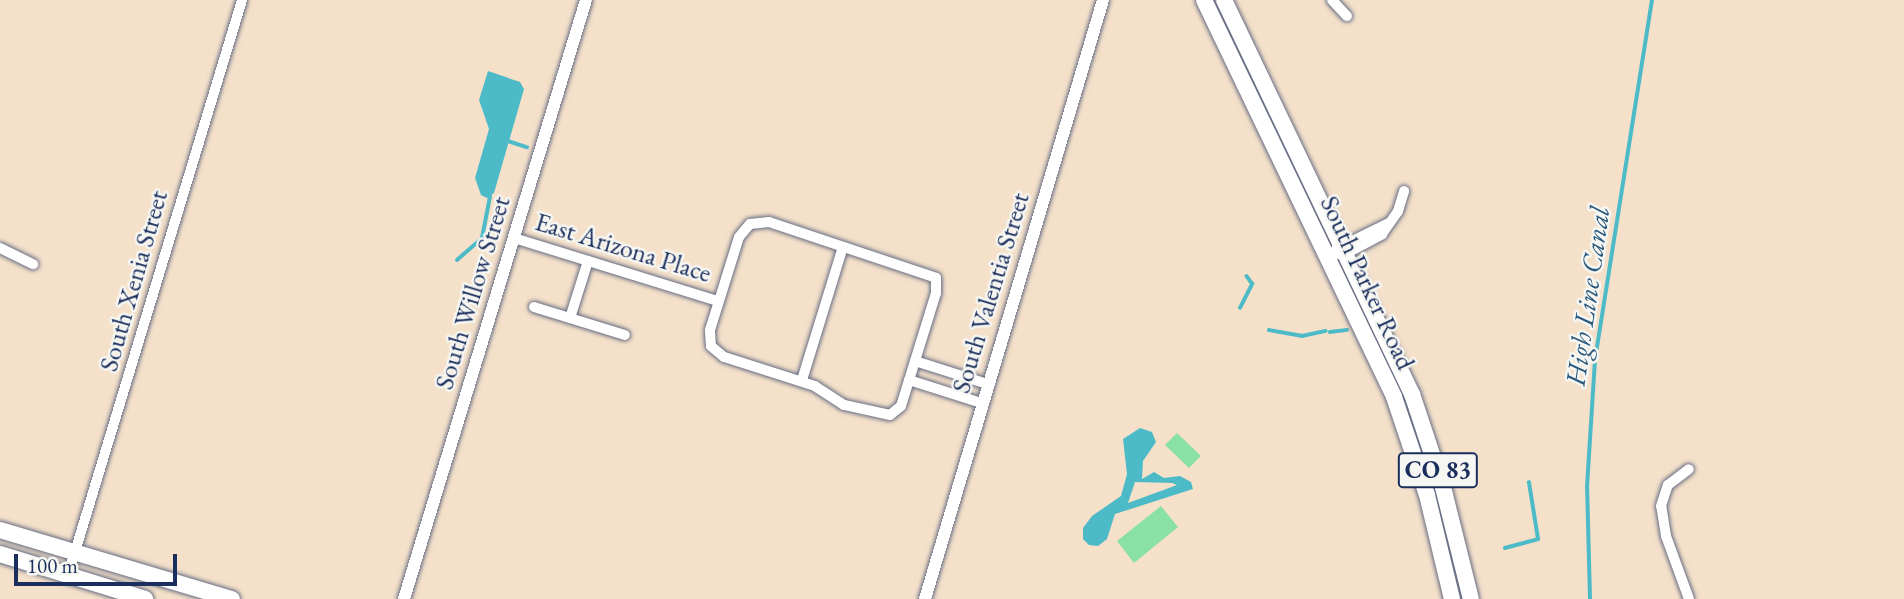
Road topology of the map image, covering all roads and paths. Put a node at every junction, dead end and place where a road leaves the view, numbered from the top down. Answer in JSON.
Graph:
{"nodes":[{"id":1,"x":242,"y":0,"type":"edge"},
{"id":2,"x":586,"y":0,"type":"edge"},
{"id":3,"x":1103,"y":0,"type":"edge"},
{"id":4,"x":1204,"y":0,"type":"edge"},
{"id":5,"x":1224,"y":0,"type":"edge"},
{"id":6,"x":1332,"y":0,"type":"edge"},
{"id":7,"x":1347,"y":16,"type":"dead end"},
{"id":8,"x":1404,"y":191,"type":"dead end"},
{"id":9,"x":514,"y":238,"type":"junction"},
{"id":10,"x":843,"y":247,"type":"junction"},
{"id":11,"x":0,"y":248,"type":"edge"},
{"id":12,"x":1345,"y":248,"type":"junction"},
{"id":13,"x":1329,"y":255,"type":"junction"},
{"id":14,"x":588,"y":261,"type":"junction"},
{"id":15,"x":33,"y":264,"type":"dead end"},
{"id":16,"x":719,"y":301,"type":"junction"},
{"id":17,"x":534,"y":307,"type":"dead end"},
{"id":18,"x":570,"y":318,"type":"junction"},
{"id":19,"x":625,"y":335,"type":"dead end"},
{"id":20,"x":915,"y":361,"type":"junction"},
{"id":21,"x":802,"y":380,"type":"junction"},
{"id":22,"x":909,"y":380,"type":"junction"},
{"id":23,"x":987,"y":384,"type":"junction"},
{"id":24,"x":981,"y":403,"type":"junction"},
{"id":25,"x":1689,"y":469,"type":"dead end"},
{"id":26,"x":0,"y":530,"type":"edge"},
{"id":27,"x":75,"y":552,"type":"junction"},
{"id":28,"x":0,"y":554,"type":"edge"},
{"id":29,"x":68,"y":575,"type":"junction"},
{"id":30,"x":145,"y":599,"type":"edge"},
{"id":31,"x":232,"y":599,"type":"edge"},
{"id":32,"x":404,"y":599,"type":"edge"},
{"id":33,"x":925,"y":599,"type":"edge"},
{"id":34,"x":1452,"y":599,"type":"edge"},
{"id":35,"x":1471,"y":599,"type":"edge"},
{"id":36,"x":1689,"y":599,"type":"edge"}],
"edges":[{"from":1,"to":27,"type":"street","name":"South Xenia Street"},
{"from":2,"to":9,"type":"street","name":"South Willow Street"},
{"from":3,"to":23,"type":"street","name":"South Valentia Street"},
{"from":4,"to":13,"type":"main road","name":"South Parker Road","number":"CO 83"},
{"from":5,"to":12,"type":"main road","name":"South Parker Road","number":"CO 83"},
{"from":6,"to":7,"type":"street"},
{"from":8,"to":12,"type":"street"},
{"from":9,"to":14,"type":"street","name":"East Arizona Place"},
{"from":9,"to":32,"type":"street","name":"South Willow Street"},
{"from":10,"to":16,"type":"street"},
{"from":10,"to":20,"type":"street"},
{"from":10,"to":21,"type":"street"},
{"from":11,"to":15,"type":"street"},
{"from":12,"to":13,"type":"street"},
{"from":12,"to":35,"type":"main road","name":"South Parker Road","number":"CO 83"},
{"from":13,"to":34,"type":"main road","name":"South Parker Road","number":"CO 83"},
{"from":14,"to":16,"type":"street","name":"East Arizona Place"},
{"from":14,"to":18,"type":"street"},
{"from":16,"to":21,"type":"street"},
{"from":17,"to":18,"type":"street"},
{"from":18,"to":19,"type":"street"},
{"from":20,"to":22,"type":"street"},
{"from":20,"to":23,"type":"street"},
{"from":21,"to":22,"type":"street"},
{"from":22,"to":24,"type":"street"},
{"from":23,"to":24,"type":"street","name":"South Valentia Street"},
{"from":24,"to":33,"type":"street","name":"South Valentia Street"},
{"from":25,"to":36,"type":"street"},
{"from":26,"to":27,"type":"main road"},
{"from":27,"to":29,"type":"street","name":"South Xenia Street"},
{"from":27,"to":31,"type":"main road"},
{"from":28,"to":29,"type":"main road"},
{"from":29,"to":30,"type":"main road"}]}
